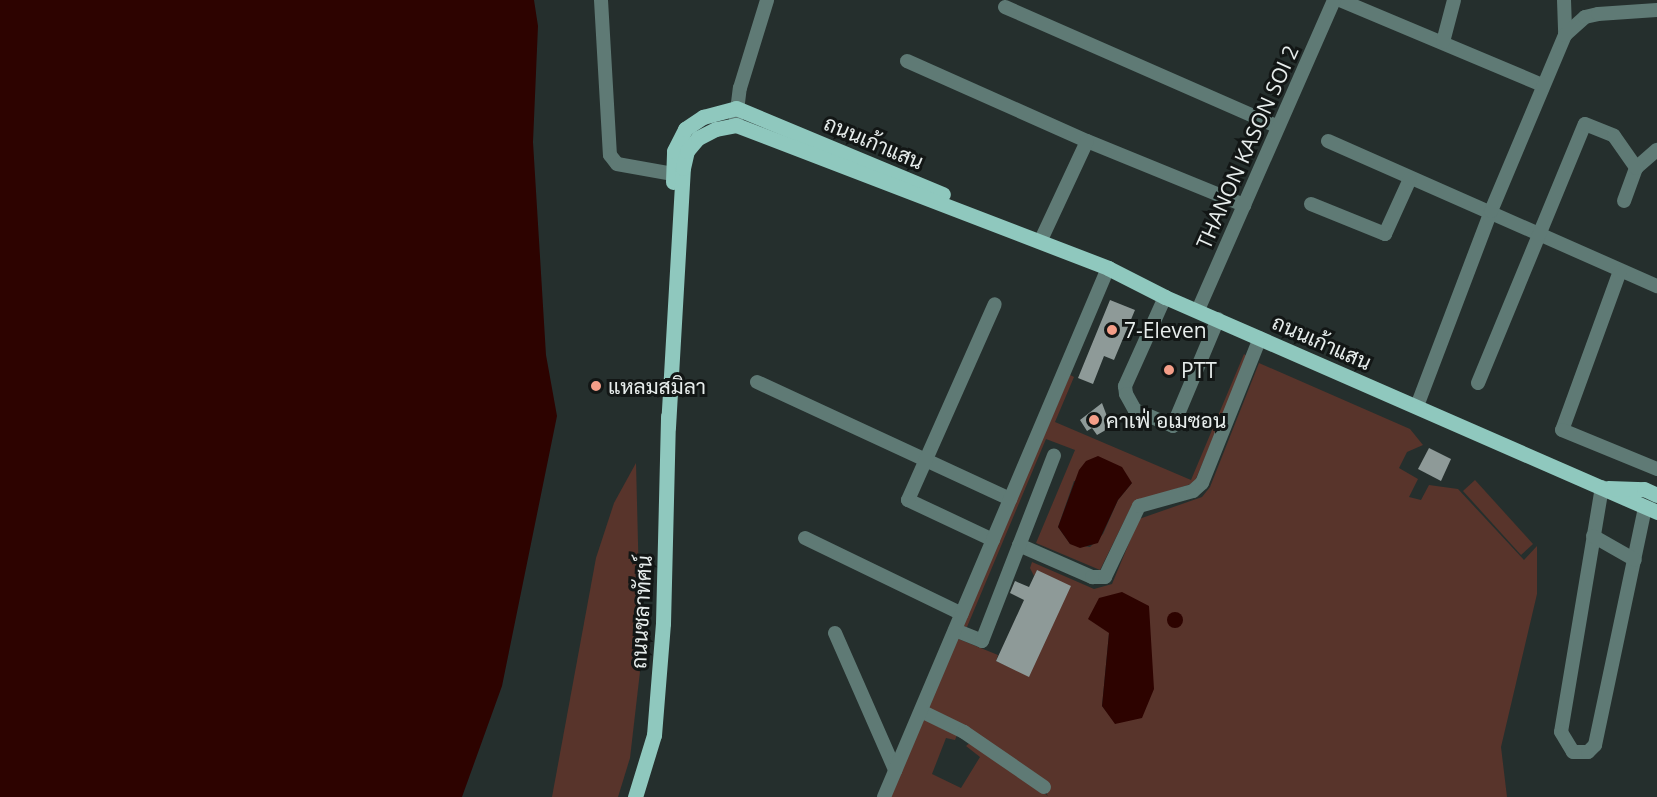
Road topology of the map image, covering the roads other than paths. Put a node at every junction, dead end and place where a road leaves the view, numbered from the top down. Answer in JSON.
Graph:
{"nodes":[{"id":1,"x":601,"y":0,"type":"edge"},
{"id":2,"x":1334,"y":0,"type":"edge"},
{"id":3,"x":1340,"y":0,"type":"edge"},
{"id":4,"x":1454,"y":0,"type":"edge"},
{"id":5,"x":1564,"y":0,"type":"edge"},
{"id":6,"x":1357,"y":3,"type":"edge"},
{"id":7,"x":765,"y":5,"type":"edge"},
{"id":8,"x":1005,"y":7,"type":"dead end"},
{"id":9,"x":1657,"y":10,"type":"edge"},
{"id":10,"x":1565,"y":35,"type":"junction"},
{"id":11,"x":1443,"y":42,"type":"junction"},
{"id":12,"x":907,"y":61,"type":"dead end"},
{"id":13,"x":1542,"y":85,"type":"junction"},
{"id":14,"x":736,"y":108,"type":"junction"},
{"id":15,"x":736,"y":125,"type":"junction"},
{"id":16,"x":1278,"y":127,"type":"junction"},
{"id":17,"x":1087,"y":141,"type":"junction"},
{"id":18,"x":1328,"y":141,"type":"dead end"},
{"id":19,"x":1657,"y":150,"type":"edge"},
{"id":20,"x":1636,"y":168,"type":"junction"},
{"id":21,"x":673,"y":174,"type":"junction"},
{"id":22,"x":1410,"y":179,"type":"junction"},
{"id":23,"x":1624,"y":201,"type":"dead end"},
{"id":24,"x":1311,"y":204,"type":"dead end"},
{"id":25,"x":1244,"y":205,"type":"junction"},
{"id":26,"x":1491,"y":212,"type":"junction"},
{"id":27,"x":1540,"y":235,"type":"junction"},
{"id":28,"x":1024,"y":237,"type":"junction"},
{"id":29,"x":1040,"y":242,"type":"junction"},
{"id":30,"x":1107,"y":268,"type":"junction"},
{"id":31,"x":1620,"y":271,"type":"junction"},
{"id":32,"x":1657,"y":286,"type":"edge"},
{"id":33,"x":1165,"y":297,"type":"junction"},
{"id":34,"x":995,"y":304,"type":"dead end"},
{"id":35,"x":1198,"y":310,"type":"junction"},
{"id":36,"x":1218,"y":319,"type":"junction"},
{"id":37,"x":1260,"y":338,"type":"junction"},
{"id":38,"x":757,"y":382,"type":"dead end"},
{"id":39,"x":1478,"y":383,"type":"dead end"},
{"id":40,"x":1417,"y":406,"type":"junction"},
{"id":41,"x":668,"y":427,"type":"junction"},
{"id":42,"x":1054,"y":455,"type":"dead end"},
{"id":43,"x":925,"y":459,"type":"junction"},
{"id":44,"x":1657,"y":469,"type":"edge"},
{"id":45,"x":1602,"y":487,"type":"junction"},
{"id":46,"x":1657,"y":495,"type":"edge"},
{"id":47,"x":1010,"y":500,"type":"junction"},
{"id":48,"x":1651,"y":510,"type":"edge"},
{"id":49,"x":1593,"y":536,"type":"junction"},
{"id":50,"x":805,"y":538,"type":"dead end"},
{"id":51,"x":993,"y":540,"type":"junction"},
{"id":52,"x":1019,"y":545,"type":"junction"},
{"id":53,"x":1635,"y":560,"type":"junction"},
{"id":54,"x":962,"y":614,"type":"junction"},
{"id":55,"x":956,"y":630,"type":"junction"},
{"id":56,"x":835,"y":633,"type":"dead end"},
{"id":57,"x":921,"y":711,"type":"junction"},
{"id":58,"x":895,"y":770,"type":"junction"},
{"id":59,"x":1044,"y":788,"type":"dead end"},
{"id":60,"x":635,"y":797,"type":"edge"},
{"id":61,"x":884,"y":797,"type":"edge"}],
"edges":[{"from":1,"to":21,"type":"street"},
{"from":2,"to":16,"type":"street","name":"THANON KASON SOI 2"},
{"from":3,"to":6,"type":"street"},
{"from":4,"to":11,"type":"street"},
{"from":5,"to":10,"type":"street"},
{"from":6,"to":11,"type":"street"},
{"from":7,"to":14,"type":"street"},
{"from":8,"to":16,"type":"street"},
{"from":9,"to":10,"type":"street"},
{"from":10,"to":13,"type":"street"},
{"from":11,"to":13,"type":"street"},
{"from":12,"to":17,"type":"street"},
{"from":13,"to":26,"type":"street"},
{"from":14,"to":15,"type":"street"},
{"from":14,"to":21,"type":"main road","name":"ถนนชลาทัศน์"},
{"from":14,"to":28,"type":"main road","name":"ถนนเก้าแสน"},
{"from":15,"to":28,"type":"main road","name":"ถนนเก้าแสน"},
{"from":15,"to":41,"type":"main road","name":"ถนนชลาทัศน์"},
{"from":16,"to":25,"type":"street","name":"THANON KASON SOI 2"},
{"from":17,"to":25,"type":"street"},
{"from":17,"to":29,"type":"street"},
{"from":18,"to":22,"type":"street"},
{"from":19,"to":20,"type":"street"},
{"from":20,"to":23,"type":"street"},
{"from":20,"to":27,"type":"street"},
{"from":21,"to":41,"type":"main road","name":"ถนนชลาทัศน์"},
{"from":22,"to":24,"type":"street"},
{"from":22,"to":26,"type":"street"},
{"from":25,"to":35,"type":"street","name":"THANON KASON SOI 2"},
{"from":26,"to":27,"type":"street"},
{"from":26,"to":40,"type":"street"},
{"from":27,"to":31,"type":"street"},
{"from":27,"to":39,"type":"street"},
{"from":28,"to":29,"type":"main road","name":"ถนนเก้าแสน"},
{"from":29,"to":30,"type":"main road","name":"ถนนเก้าแสน"},
{"from":30,"to":33,"type":"main road","name":"ถนนเก้าแสน"},
{"from":30,"to":47,"type":"street"},
{"from":31,"to":32,"type":"street"},
{"from":31,"to":44,"type":"street"},
{"from":33,"to":35,"type":"main road","name":"ถนนเก้าแสน"},
{"from":33,"to":36,"type":"street"},
{"from":34,"to":43,"type":"street"},
{"from":35,"to":36,"type":"main road","name":"ถนนเก้าแสน"},
{"from":36,"to":37,"type":"main road","name":"ถนนเก้าแสน"},
{"from":37,"to":40,"type":"main road","name":"ถนนเก้าแสน"},
{"from":37,"to":52,"type":"street"},
{"from":38,"to":43,"type":"street"},
{"from":40,"to":45,"type":"main road","name":"ถนนเก้าแสน"},
{"from":41,"to":60,"type":"main road","name":"ถนนชลาทัศน์"},
{"from":42,"to":52,"type":"street"},
{"from":43,"to":47,"type":"street"},
{"from":43,"to":51,"type":"street"},
{"from":45,"to":46,"type":"main road","name":"ถนนเก้าแสน"},
{"from":45,"to":48,"type":"main road","name":"ถนนเก้าแสน"},
{"from":45,"to":49,"type":"street"},
{"from":47,"to":51,"type":"street"},
{"from":48,"to":53,"type":"street"},
{"from":49,"to":53,"type":"street"},
{"from":49,"to":53,"type":"street"},
{"from":50,"to":54,"type":"street"},
{"from":51,"to":54,"type":"street"},
{"from":52,"to":55,"type":"street"},
{"from":54,"to":55,"type":"street"},
{"from":55,"to":57,"type":"street"},
{"from":56,"to":58,"type":"street"},
{"from":57,"to":58,"type":"street"},
{"from":57,"to":59,"type":"street"},
{"from":58,"to":61,"type":"street"}]}
